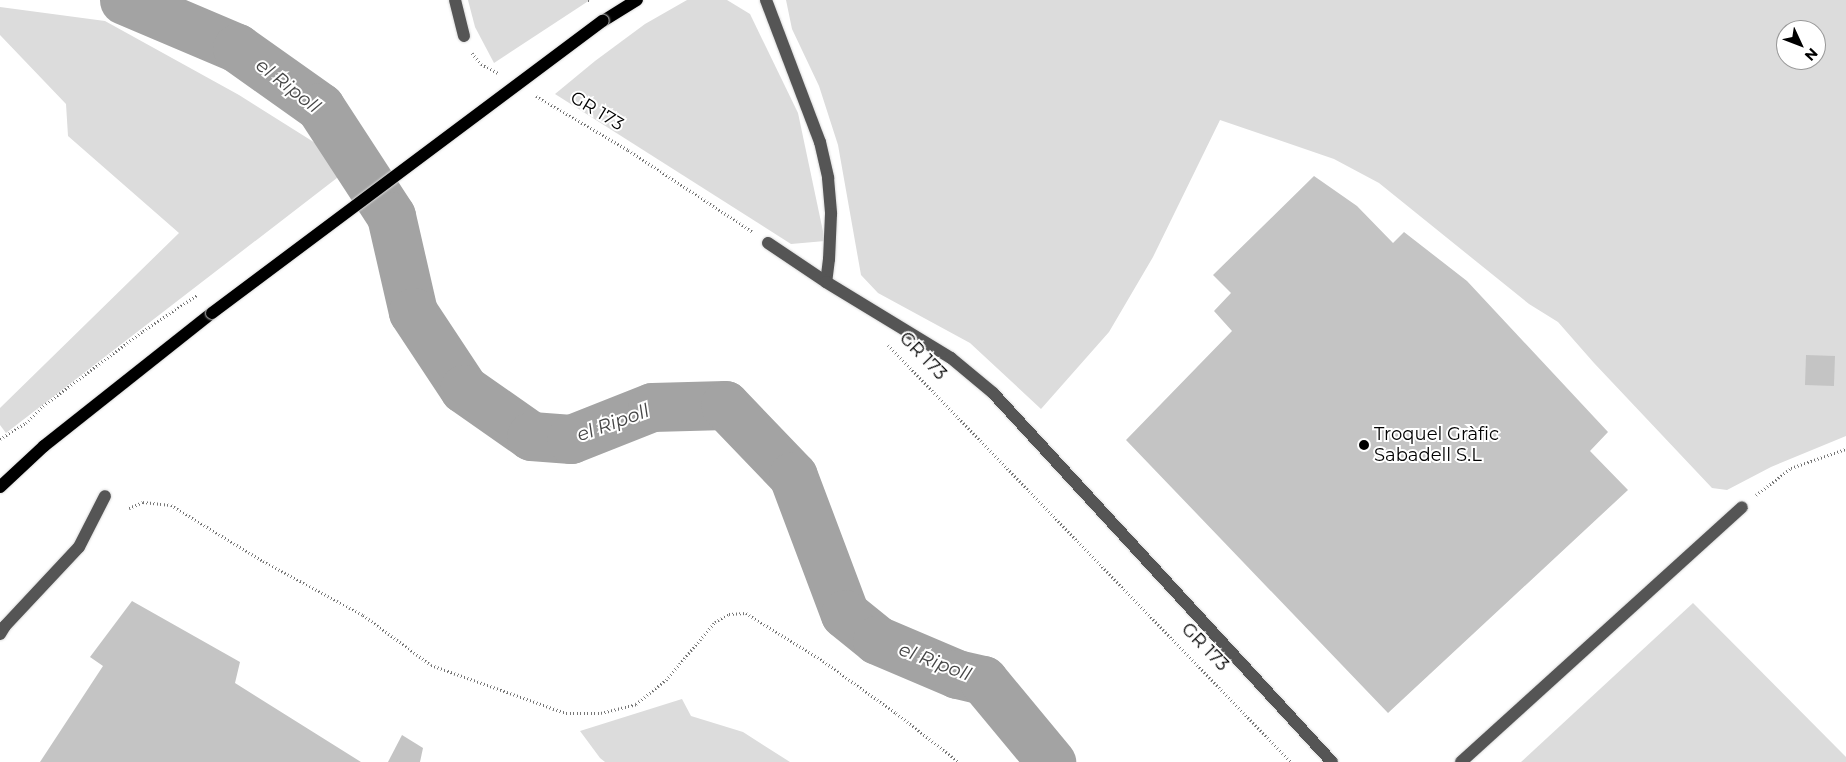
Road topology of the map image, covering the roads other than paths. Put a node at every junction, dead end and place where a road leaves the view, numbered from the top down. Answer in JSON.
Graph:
{"nodes":[{"id":1,"x":455,"y":0,"type":"edge"},
{"id":2,"x":637,"y":0,"type":"edge"},
{"id":3,"x":766,"y":0,"type":"edge"},
{"id":4,"x":464,"y":36,"type":"dead end"},
{"id":5,"x":768,"y":243,"type":"road end"},
{"id":6,"x":826,"y":282,"type":"junction"},
{"id":7,"x":0,"y":487,"type":"edge"},
{"id":8,"x":105,"y":496,"type":"dead end"},
{"id":9,"x":1742,"y":507,"type":"road end"},
{"id":10,"x":0,"y":634,"type":"edge"},
{"id":11,"x":1332,"y":762,"type":"edge"},
{"id":12,"x":1461,"y":762,"type":"edge"}],
"edges":[{"from":1,"to":4,"type":"street"},
{"from":2,"to":7,"type":"main road","bridge":true},
{"from":3,"to":6,"type":"street"},
{"from":5,"to":6,"type":"street"},
{"from":6,"to":11,"type":"street"},
{"from":8,"to":10,"type":"street"},
{"from":9,"to":12,"type":"street"}]}
